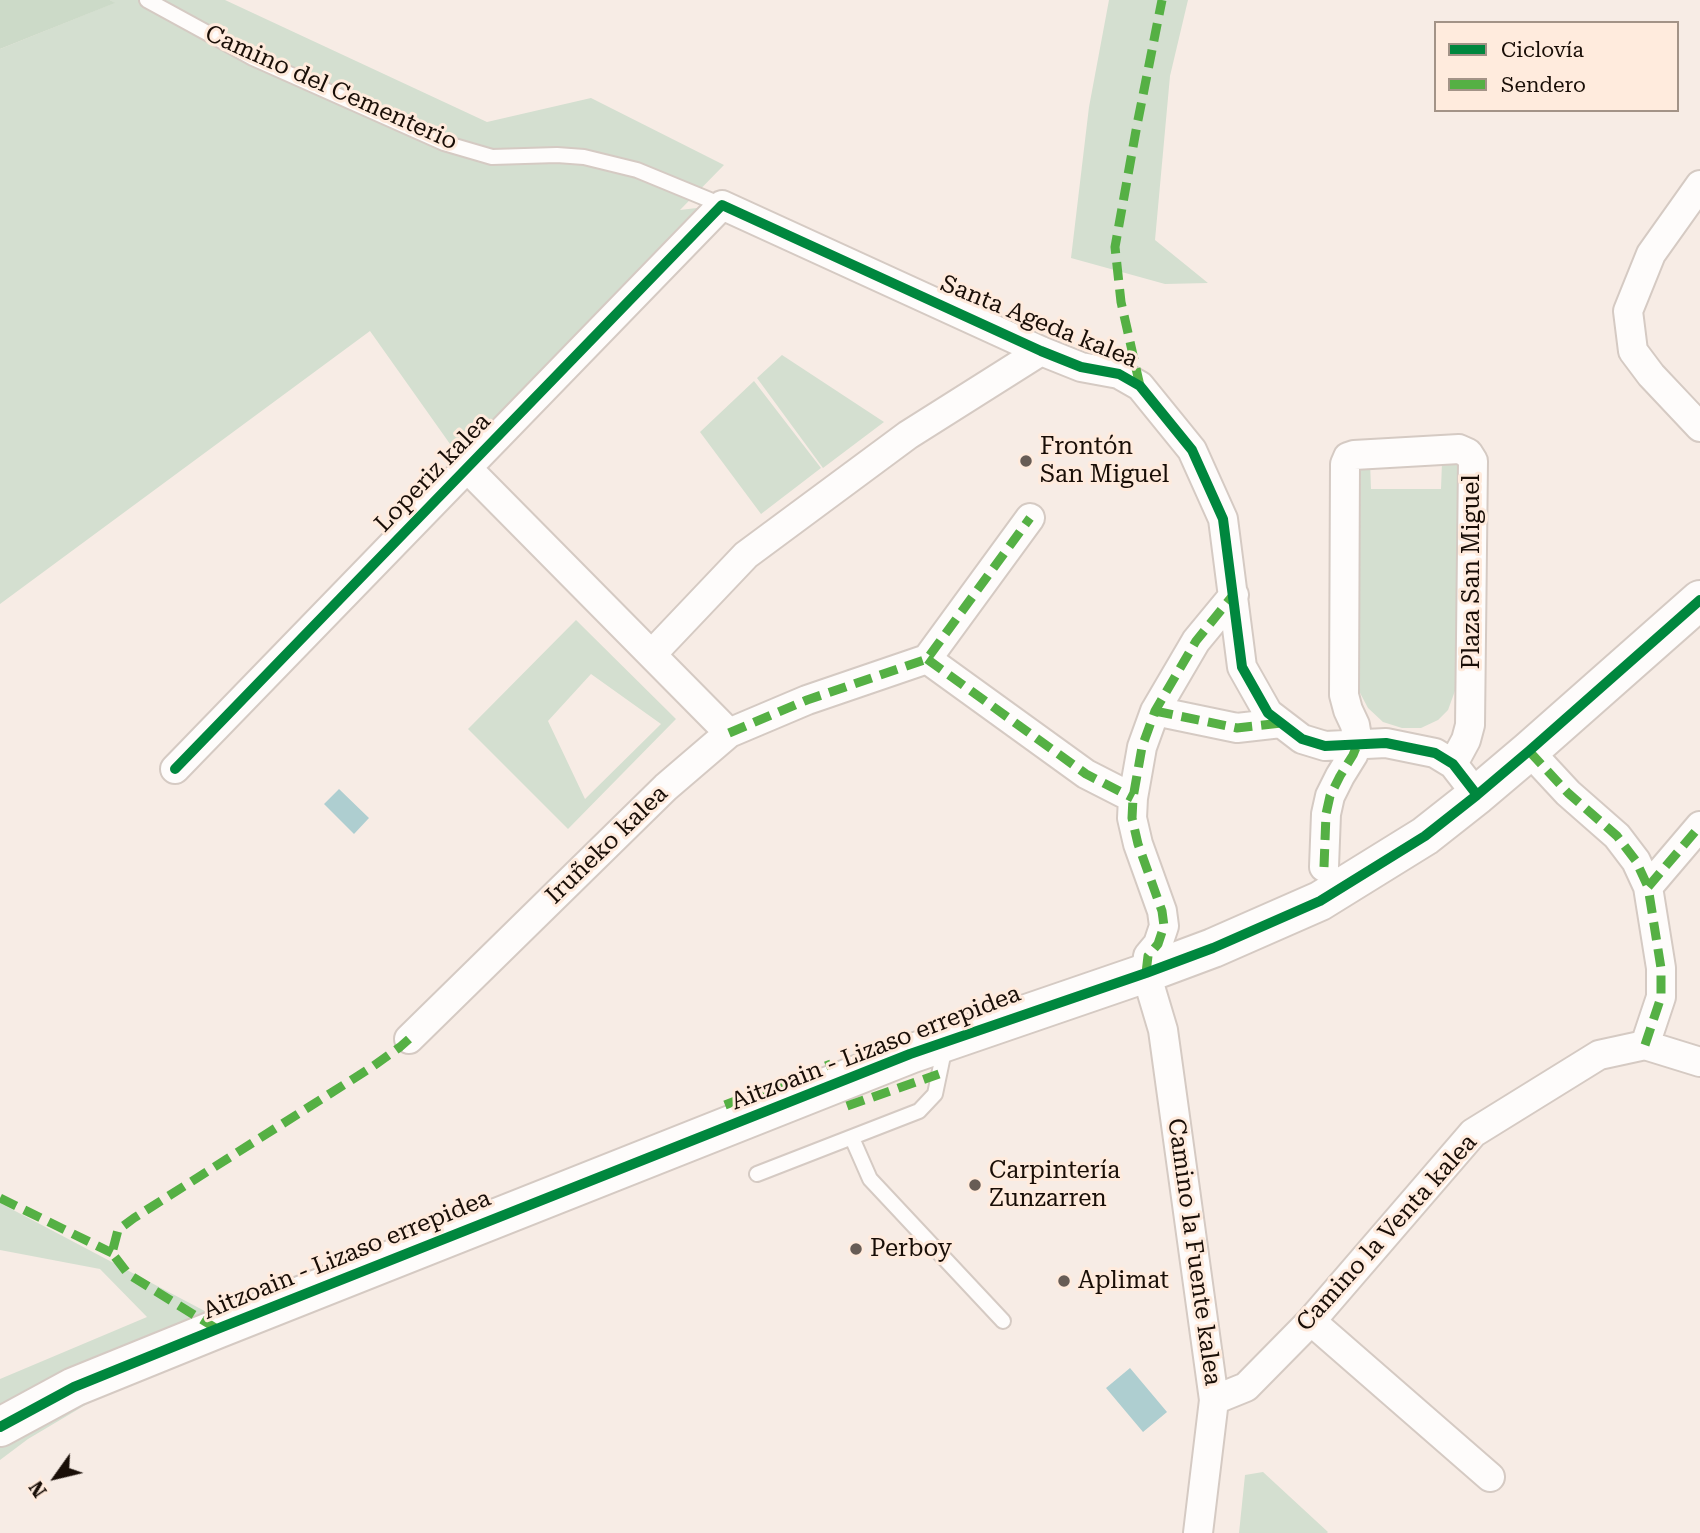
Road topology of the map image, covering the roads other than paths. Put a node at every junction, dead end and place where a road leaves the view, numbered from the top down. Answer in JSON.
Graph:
{"nodes":[{"id":1,"x":147,"y":0,"type":"edge"},
{"id":2,"x":1700,"y":185,"type":"edge"},
{"id":3,"x":722,"y":205,"type":"junction"},
{"id":4,"x":1041,"y":351,"type":"junction"},
{"id":5,"x":1700,"y":427,"type":"edge"},
{"id":6,"x":467,"y":468,"type":"junction"},
{"id":7,"x":1030,"y":518,"type":"dead end"},
{"id":8,"x":1234,"y":595,"type":"junction"},
{"id":9,"x":1700,"y":600,"type":"edge"},
{"id":10,"x":652,"y":654,"type":"junction"},
{"id":11,"x":927,"y":659,"type":"junction"},
{"id":12,"x":1155,"y":710,"type":"junction"},
{"id":13,"x":1282,"y":723,"type":"junction"},
{"id":14,"x":729,"y":733,"type":"junction"},
{"id":15,"x":1357,"y":743,"type":"junction"},
{"id":16,"x":1529,"y":751,"type":"junction"},
{"id":17,"x":1453,"y":764,"type":"junction"},
{"id":18,"x":175,"y":769,"type":"dead end"},
{"id":19,"x":1477,"y":794,"type":"junction"},
{"id":20,"x":1133,"y":798,"type":"junction"},
{"id":21,"x":1700,"y":826,"type":"edge"},
{"id":22,"x":1324,"y":867,"type":"dead end"},
{"id":23,"x":1648,"y":887,"type":"junction"},
{"id":24,"x":1146,"y":973,"type":"junction"},
{"id":25,"x":409,"y":1039,"type":"dead end"},
{"id":26,"x":946,"y":1041,"type":"junction"},
{"id":27,"x":1645,"y":1045,"type":"junction"},
{"id":28,"x":1700,"y":1062,"type":"edge"},
{"id":29,"x":852,"y":1138,"type":"junction"},
{"id":30,"x":757,"y":1174,"type":"dead end"},
{"id":31,"x":1003,"y":1321,"type":"dead end"},
{"id":32,"x":1311,"y":1321,"type":"junction"},
{"id":33,"x":1214,"y":1400,"type":"junction"},
{"id":34,"x":0,"y":1427,"type":"edge"},
{"id":35,"x":1490,"y":1478,"type":"dead end"},
{"id":36,"x":1198,"y":1533,"type":"edge"}],
"edges":[{"from":1,"to":3,"type":"lane","name":"Camino del Cementerio"},
{"from":2,"to":5,"type":"street"},
{"from":3,"to":4,"type":"street","name":"Santa Ageda kalea"},
{"from":3,"to":6,"type":"street","name":"Loperiz kalea"},
{"from":4,"to":8,"type":"street","name":"Santa Ageda kalea"},
{"from":4,"to":10,"type":"street"},
{"from":6,"to":10,"type":"street"},
{"from":6,"to":18,"type":"street","name":"Loperiz kalea"},
{"from":7,"to":11,"type":"street"},
{"from":8,"to":12,"type":"street"},
{"from":8,"to":13,"type":"street","name":"Santa Ageda kalea"},
{"from":9,"to":16,"type":"street","name":"Aitzoain - Lizaso errepidea"},
{"from":10,"to":14,"type":"street"},
{"from":11,"to":14,"type":"street"},
{"from":11,"to":20,"type":"street"},
{"from":12,"to":13,"type":"street"},
{"from":12,"to":20,"type":"street"},
{"from":13,"to":15,"type":"street","name":"Santa Ageda kalea"},
{"from":14,"to":25,"type":"street","name":"Iruñeko kalea"},
{"from":15,"to":17,"type":"street","name":"Santa Ageda kalea"},
{"from":15,"to":17,"type":"street","name":"Plaza San Miguel"},
{"from":15,"to":22,"type":"street"},
{"from":16,"to":19,"type":"street","name":"Aitzoain - Lizaso errepidea"},
{"from":16,"to":23,"type":"street"},
{"from":17,"to":19,"type":"street","name":"Santa Ageda kalea"},
{"from":19,"to":24,"type":"street","name":"Aitzoain - Lizaso errepidea"},
{"from":20,"to":24,"type":"street"},
{"from":21,"to":23,"type":"street"},
{"from":23,"to":27,"type":"street"},
{"from":24,"to":26,"type":"street","name":"Aitzoain - Lizaso errepidea"},
{"from":24,"to":33,"type":"street","name":"Camino la Fuente kalea"},
{"from":26,"to":29,"type":"lane"},
{"from":26,"to":34,"type":"street","name":"Aitzoain - Lizaso errepidea"},
{"from":27,"to":28,"type":"street"},
{"from":27,"to":32,"type":"street","name":"Camino la Venta kalea"},
{"from":29,"to":30,"type":"lane"},
{"from":29,"to":31,"type":"lane"},
{"from":32,"to":33,"type":"street","name":"Camino la Venta kalea"},
{"from":32,"to":35,"type":"street"},
{"from":33,"to":36,"type":"street","name":"Camino la Fuente kalea"}]}
